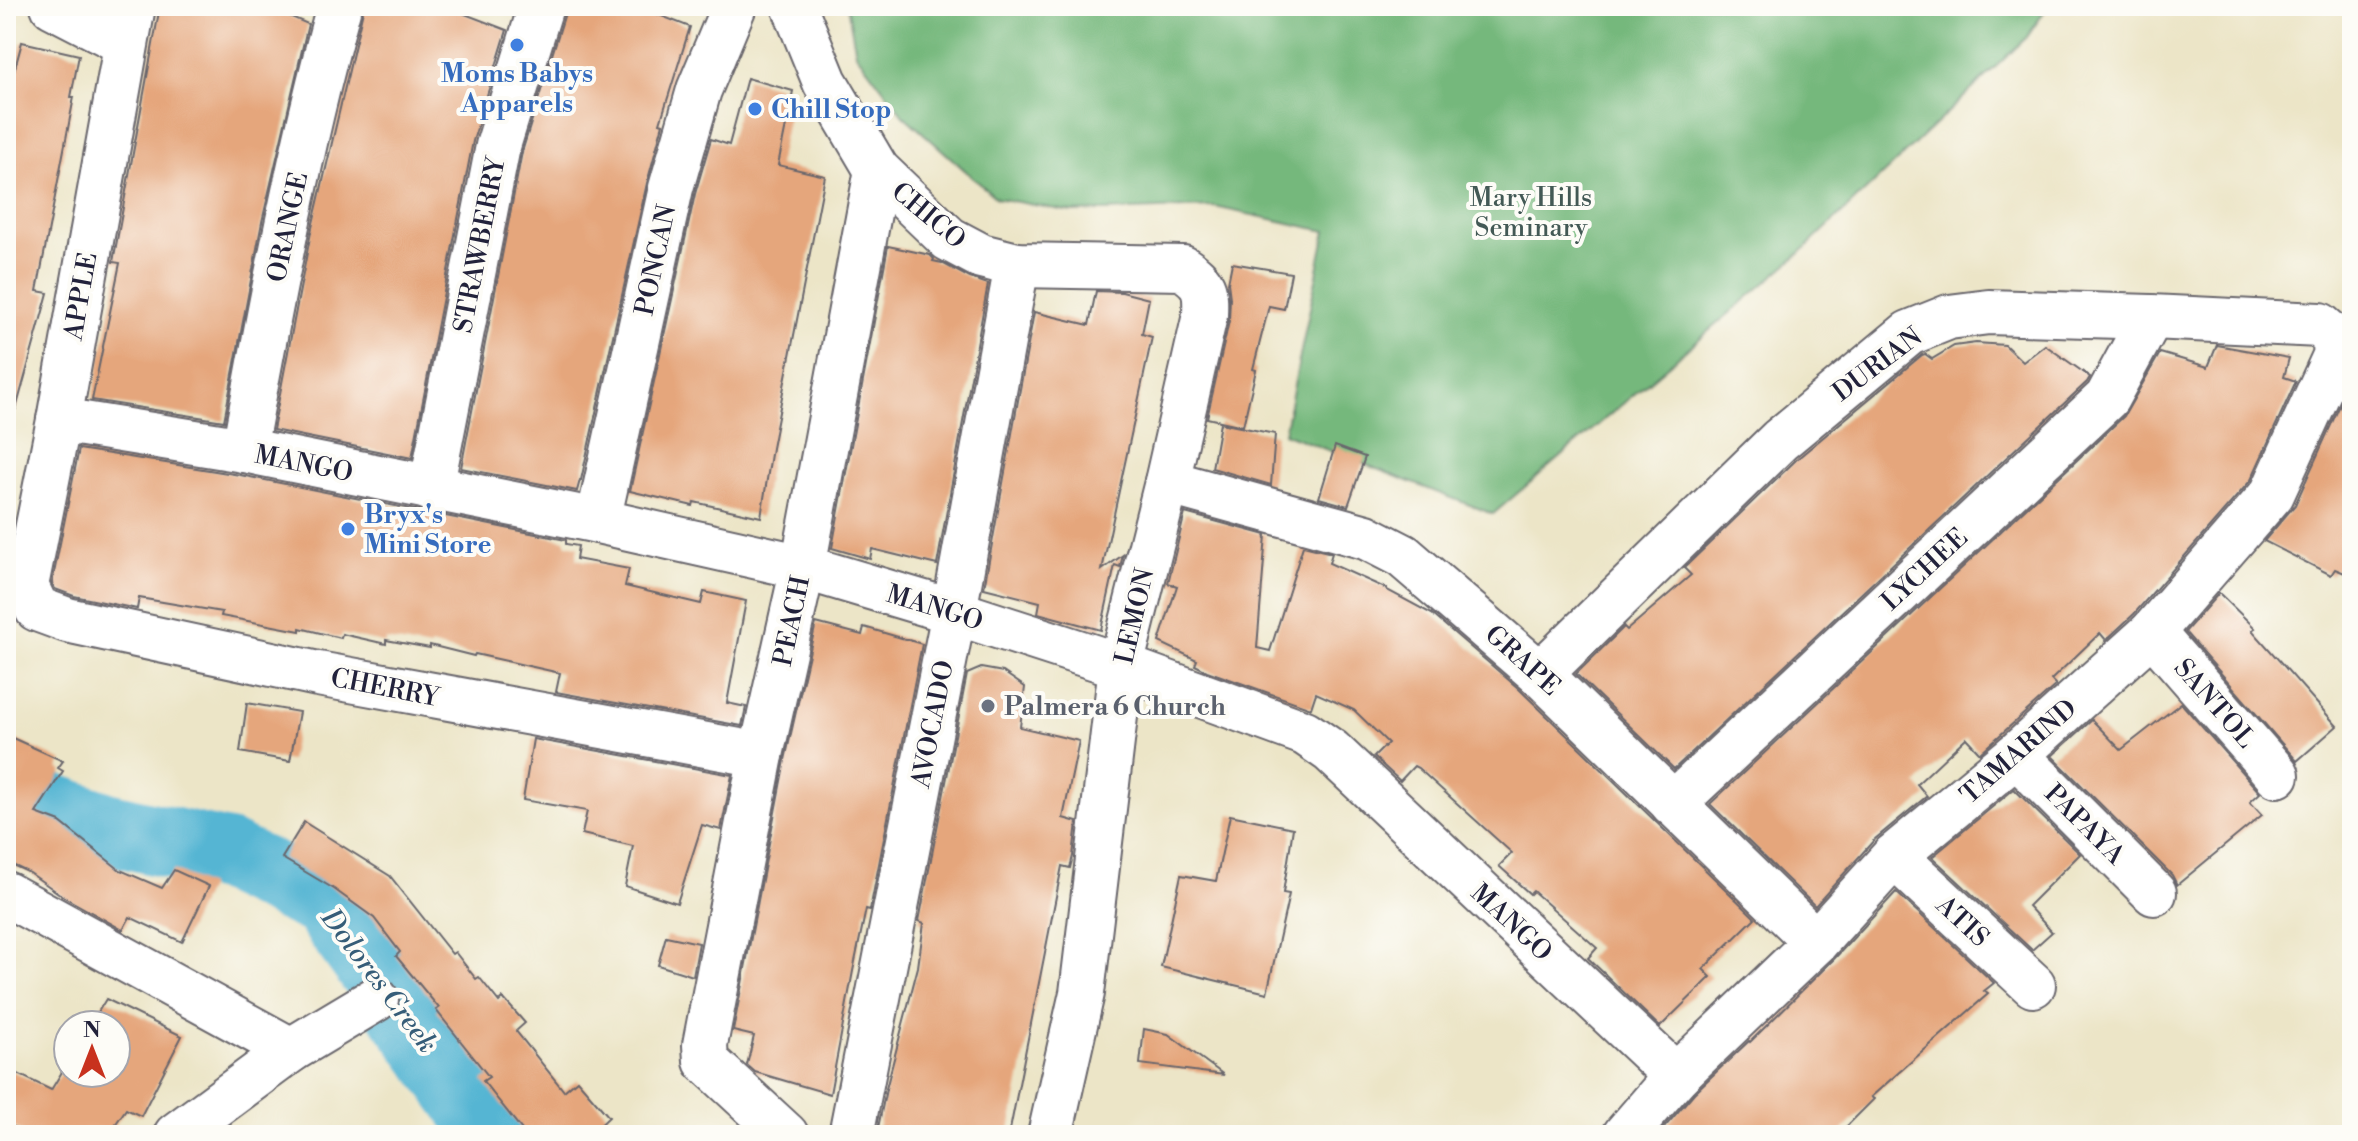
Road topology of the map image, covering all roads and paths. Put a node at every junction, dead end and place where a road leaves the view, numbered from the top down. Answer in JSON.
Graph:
{"nodes":[{"id":1,"x":53,"y":6,"type":"edge"},
{"id":2,"x":339,"y":6,"type":"edge"},
{"id":3,"x":541,"y":6,"type":"edge"},
{"id":4,"x":734,"y":6,"type":"edge"},
{"id":5,"x":794,"y":6,"type":"edge"},
{"id":6,"x":129,"y":25,"type":"edge"},
{"id":7,"x":877,"y":170,"type":"junction"},
{"id":8,"x":1017,"y":265,"type":"junction"},
{"id":9,"x":1167,"y":267,"type":"joint"},
{"id":10,"x":2151,"y":317,"type":"junction"},
{"id":11,"x":2320,"y":325,"type":"joint"},
{"id":12,"x":59,"y":420,"type":"junction"},
{"id":13,"x":244,"y":450,"type":"junction"},
{"id":14,"x":1167,"y":482,"type":"junction"},
{"id":15,"x":431,"y":489,"type":"junction"},
{"id":16,"x":598,"y":521,"type":"junction"},
{"id":17,"x":803,"y":567,"type":"junction"},
{"id":18,"x":26,"y":586,"type":"joint"},
{"id":19,"x":954,"y":612,"type":"junction"},
{"id":20,"x":2152,"y":632,"type":"junction"},
{"id":21,"x":1121,"y":666,"type":"junction"},
{"id":22,"x":1540,"y":674,"type":"junction"},
{"id":23,"x":761,"y":755,"type":"junction"},
{"id":24,"x":2016,"y":755,"type":"junction"},
{"id":25,"x":2277,"y":775,"type":"dead end"},
{"id":26,"x":1673,"y":804,"type":"junction"},
{"id":27,"x":1894,"y":856,"type":"junction"},
{"id":28,"x":2154,"y":893,"type":"dead end"},
{"id":29,"x":6,"y":894,"type":"edge"},
{"id":30,"x":1816,"y":942,"type":"junction"},
{"id":31,"x":2033,"y":985,"type":"dead end"},
{"id":32,"x":376,"y":999,"type":"dead end"},
{"id":33,"x":291,"y":1050,"type":"junction"},
{"id":34,"x":1676,"y":1076,"type":"junction"},
{"id":35,"x":176,"y":1135,"type":"edge"},
{"id":36,"x":786,"y":1135,"type":"edge"},
{"id":37,"x":851,"y":1135,"type":"edge"},
{"id":38,"x":1050,"y":1135,"type":"edge"},
{"id":39,"x":1625,"y":1135,"type":"edge"}],
"edges":[{"from":1,"to":6,"type":"street"},
{"from":2,"to":13,"type":"street","name":"ORANGE"},
{"from":3,"to":15,"type":"street","name":"STRAWBERRY"},
{"from":4,"to":16,"type":"street","name":"PONCAN"},
{"from":5,"to":7,"type":"street","name":"CHICO"},
{"from":6,"to":12,"type":"street","name":"APPLE"},
{"from":7,"to":8,"type":"street","name":"CHICO"},
{"from":7,"to":17,"type":"street","name":"PEACH"},
{"from":8,"to":9,"type":"street","name":"CHICO"},
{"from":8,"to":19,"type":"street","name":"AVOCADO"},
{"from":9,"to":14,"type":"street","name":"LEMON"},
{"from":10,"to":11,"type":"street","name":"DURIAN"},
{"from":10,"to":22,"type":"street","name":"DURIAN"},
{"from":10,"to":26,"type":"street","name":"LYCHEE"},
{"from":11,"to":20,"type":"street","name":"TAMARIND"},
{"from":12,"to":13,"type":"street","name":"MANGO"},
{"from":12,"to":18,"type":"street","name":"APPLE"},
{"from":13,"to":15,"type":"street","name":"MANGO"},
{"from":14,"to":21,"type":"street","name":"LEMON"},
{"from":14,"to":22,"type":"street","name":"GRAPE"},
{"from":15,"to":16,"type":"street","name":"MANGO"},
{"from":16,"to":17,"type":"street","name":"MANGO"},
{"from":17,"to":19,"type":"street","name":"MANGO"},
{"from":17,"to":23,"type":"street","name":"PEACH"},
{"from":18,"to":23,"type":"street","name":"CHERRY"},
{"from":19,"to":21,"type":"street","name":"MANGO"},
{"from":19,"to":37,"type":"street","name":"AVOCADO"},
{"from":20,"to":24,"type":"street","name":"TAMARIND"},
{"from":20,"to":25,"type":"street","name":"SANTOL"},
{"from":21,"to":34,"type":"street","name":"MANGO"},
{"from":21,"to":38,"type":"street","name":"LEMON"},
{"from":22,"to":26,"type":"street","name":"GRAPE"},
{"from":23,"to":36,"type":"street","name":"PEACH"},
{"from":24,"to":27,"type":"street","name":"TAMARIND"},
{"from":24,"to":28,"type":"street","name":"PAPAYA"},
{"from":26,"to":30,"type":"street","name":"GRAPE"},
{"from":27,"to":30,"type":"street","name":"TAMARIND"},
{"from":27,"to":31,"type":"street","name":"ATIS"},
{"from":29,"to":33,"type":"street"},
{"from":30,"to":34,"type":"street","name":"TAMARIND"},
{"from":32,"to":33,"type":"street"},
{"from":33,"to":35,"type":"street"},
{"from":34,"to":39,"type":"street","name":"TAMARIND"}]}
